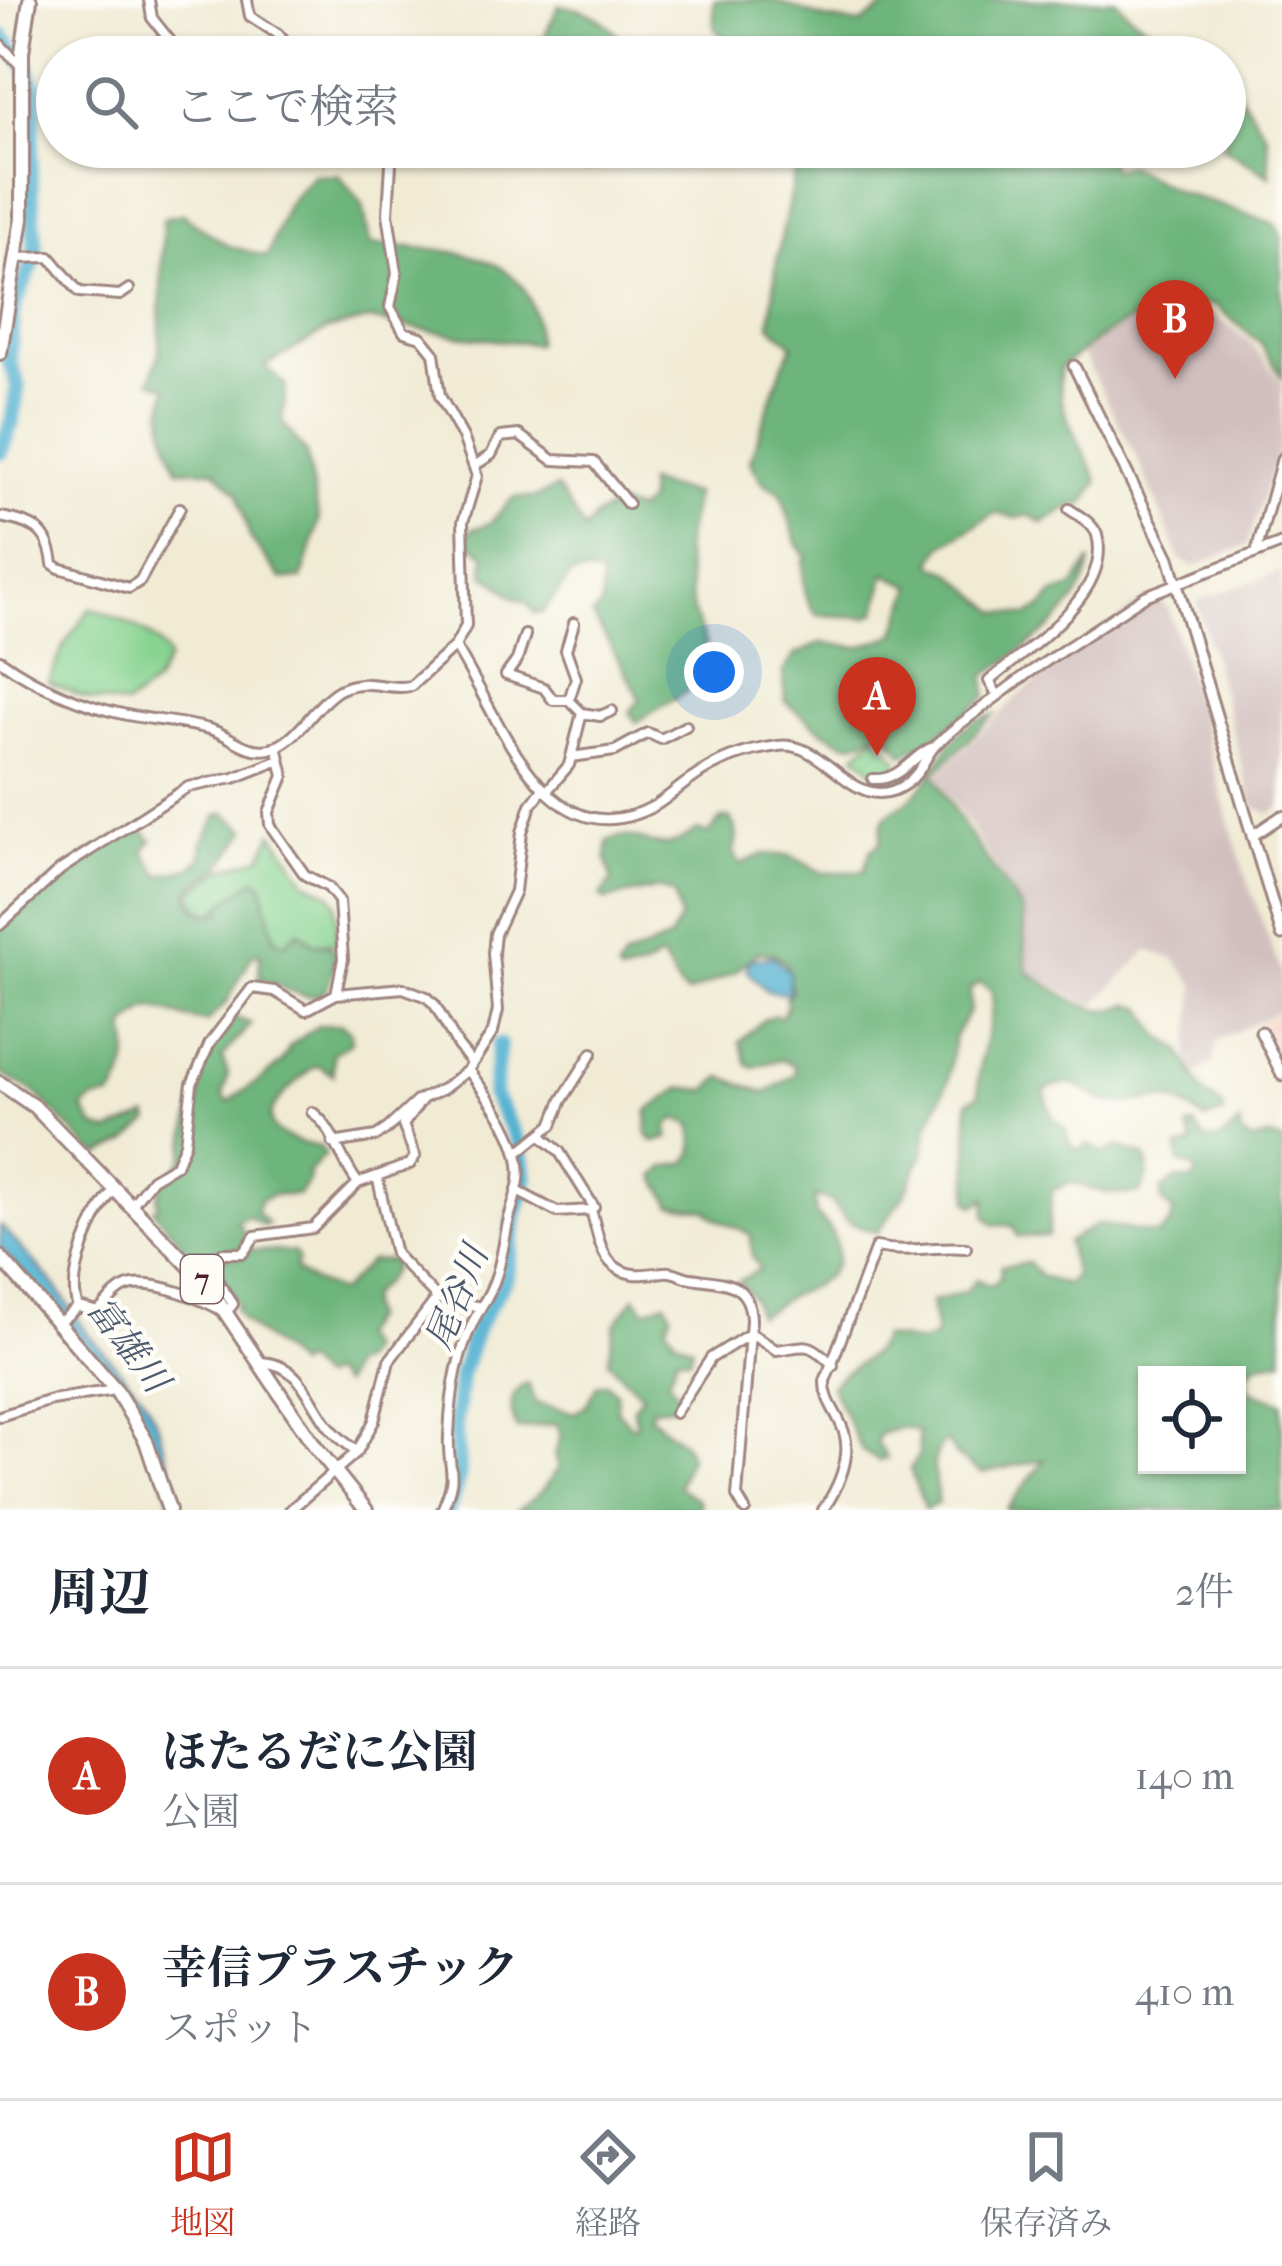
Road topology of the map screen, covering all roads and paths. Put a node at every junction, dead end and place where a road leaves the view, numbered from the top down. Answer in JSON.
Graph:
{"nodes":[{"id":1,"x":30,"y":0,"type":"edge"},
{"id":2,"x":148,"y":0,"type":"edge"},
{"id":3,"x":247,"y":0,"type":"edge"},
{"id":4,"x":166,"y":36,"type":"edge"},
{"id":5,"x":280,"y":36,"type":"edge"},
{"id":6,"x":0,"y":44,"type":"edge"},
{"id":7,"x":22,"y":67,"type":"junction"},
{"id":8,"x":391,"y":168,"type":"edge"},
{"id":9,"x":17,"y":258,"type":"junction"},
{"id":10,"x":130,"y":289,"type":"dead end"},
{"id":11,"x":0,"y":353,"type":"edge"},
{"id":12,"x":1074,"y":366,"type":"dead end"},
{"id":13,"x":1282,"y":458,"type":"edge"},
{"id":14,"x":474,"y":466,"type":"junction"},
{"id":15,"x":628,"y":504,"type":"dead end"},
{"id":16,"x":180,"y":508,"type":"dead end"},
{"id":17,"x":1069,"y":509,"type":"dead end"},
{"id":18,"x":0,"y":517,"type":"edge"},
{"id":19,"x":1282,"y":543,"type":"edge"},
{"id":20,"x":1256,"y":553,"type":"junction"},
{"id":21,"x":1176,"y":582,"type":"junction"},
{"id":22,"x":574,"y":623,"type":"dead end"},
{"id":23,"x":525,"y":635,"type":"dead end"},
{"id":24,"x":455,"y":646,"type":"junction"},
{"id":25,"x":0,"y":660,"type":"edge"},
{"id":26,"x":998,"y":696,"type":"junction"},
{"id":27,"x":568,"y":700,"type":"junction"},
{"id":28,"x":612,"y":711,"type":"dead end"},
{"id":29,"x":582,"y":713,"type":"junction"},
{"id":30,"x":686,"y":726,"type":"dead end"},
{"id":31,"x":277,"y":746,"type":"junction"},
{"id":32,"x":933,"y":748,"type":"junction"},
{"id":33,"x":572,"y":757,"type":"junction"},
{"id":34,"x":280,"y":760,"type":"junction"},
{"id":35,"x":873,"y":779,"type":"dead end"},
{"id":36,"x":545,"y":790,"type":"junction"},
{"id":37,"x":1282,"y":816,"type":"edge"},
{"id":38,"x":1252,"y":836,"type":"junction"},
{"id":39,"x":0,"y":925,"type":"edge"},
{"id":40,"x":1282,"y":935,"type":"edge"},
{"id":41,"x":336,"y":994,"type":"junction"},
{"id":42,"x":1261,"y":1032,"type":"dead end"},
{"id":43,"x":592,"y":1053,"type":"dead end"},
{"id":44,"x":470,"y":1067,"type":"junction"},
{"id":45,"x":1282,"y":1076,"type":"edge"},
{"id":46,"x":0,"y":1083,"type":"edge"},
{"id":47,"x":424,"y":1099,"type":"junction"},
{"id":48,"x":312,"y":1112,"type":"dead end"},
{"id":49,"x":540,"y":1135,"type":"junction"},
{"id":50,"x":333,"y":1143,"type":"junction"},
{"id":51,"x":517,"y":1153,"type":"junction"},
{"id":52,"x":376,"y":1176,"type":"junction"},
{"id":53,"x":358,"y":1183,"type":"junction"},
{"id":54,"x":114,"y":1190,"type":"junction"},
{"id":55,"x":517,"y":1191,"type":"junction"},
{"id":56,"x":131,"y":1206,"type":"junction"},
{"id":57,"x":594,"y":1207,"type":"dead end"},
{"id":58,"x":966,"y":1248,"type":"dead end"},
{"id":59,"x":0,"y":1257,"type":"edge"},
{"id":60,"x":437,"y":1298,"type":"junction"},
{"id":61,"x":481,"y":1307,"type":"junction"},
{"id":62,"x":76,"y":1309,"type":"junction"},
{"id":63,"x":226,"y":1313,"type":"junction"},
{"id":64,"x":60,"y":1322,"type":"junction"},
{"id":65,"x":751,"y":1334,"type":"junction"},
{"id":66,"x":260,"y":1362,"type":"junction"},
{"id":67,"x":833,"y":1365,"type":"junction"},
{"id":68,"x":116,"y":1390,"type":"junction"},
{"id":69,"x":675,"y":1414,"type":"dead end"},
{"id":70,"x":0,"y":1416,"type":"edge"},
{"id":71,"x":357,"y":1452,"type":"junction"},
{"id":72,"x":336,"y":1472,"type":"junction"},
{"id":73,"x":169,"y":1510,"type":"edge"},
{"id":74,"x":290,"y":1510,"type":"edge"},
{"id":75,"x":366,"y":1510,"type":"edge"},
{"id":76,"x":442,"y":1510,"type":"edge"},
{"id":77,"x":745,"y":1510,"type":"edge"},
{"id":78,"x":823,"y":1510,"type":"edge"}],
"edges":[{"from":1,"to":7,"type":"main road"},
{"from":2,"to":4,"type":"street"},
{"from":3,"to":5,"type":"street"},
{"from":6,"to":7,"type":"street"},
{"from":7,"to":9,"type":"main road"},
{"from":8,"to":14,"type":"street"},
{"from":9,"to":10,"type":"street"},
{"from":9,"to":11,"type":"main road"},
{"from":12,"to":21,"type":"street"},
{"from":13,"to":20,"type":"street"},
{"from":14,"to":15,"type":"street"},
{"from":14,"to":24,"type":"street"},
{"from":16,"to":18,"type":"street"},
{"from":17,"to":26,"type":"street"},
{"from":19,"to":20,"type":"street"},
{"from":20,"to":21,"type":"street"},
{"from":21,"to":26,"type":"street"},
{"from":21,"to":38,"type":"street"},
{"from":22,"to":27,"type":"street"},
{"from":23,"to":27,"type":"street"},
{"from":24,"to":31,"type":"street"},
{"from":24,"to":36,"type":"street"},
{"from":25,"to":31,"type":"street"},
{"from":26,"to":32,"type":"street"},
{"from":27,"to":29,"type":"street"},
{"from":28,"to":29,"type":"street"},
{"from":29,"to":33,"type":"street"},
{"from":30,"to":33,"type":"street"},
{"from":31,"to":34,"type":"street"},
{"from":32,"to":35,"type":"street"},
{"from":32,"to":36,"type":"street"},
{"from":33,"to":36,"type":"street"},
{"from":34,"to":39,"type":"street"},
{"from":34,"to":41,"type":"street"},
{"from":36,"to":44,"type":"street"},
{"from":37,"to":38,"type":"street"},
{"from":38,"to":40,"type":"street"},
{"from":41,"to":44,"type":"street"},
{"from":41,"to":56,"type":"street"},
{"from":42,"to":45,"type":"street"},
{"from":43,"to":49,"type":"street"},
{"from":44,"to":47,"type":"street"},
{"from":44,"to":51,"type":"street"},
{"from":46,"to":54,"type":"main road","number":"7"},
{"from":47,"to":50,"type":"street"},
{"from":47,"to":52,"type":"street"},
{"from":48,"to":50,"type":"street"},
{"from":49,"to":51,"type":"street"},
{"from":49,"to":57,"type":"street"},
{"from":50,"to":53,"type":"street"},
{"from":51,"to":55,"type":"street"},
{"from":52,"to":53,"type":"street"},
{"from":52,"to":60,"type":"street"},
{"from":53,"to":63,"type":"street"},
{"from":54,"to":56,"type":"main road","number":"7"},
{"from":54,"to":62,"type":"street"},
{"from":55,"to":61,"type":"street"},
{"from":55,"to":65,"type":"street"},
{"from":56,"to":63,"type":"main road","number":"7"},
{"from":58,"to":67,"type":"street"},
{"from":59,"to":64,"type":"main road"},
{"from":60,"to":61,"type":"street"},
{"from":60,"to":71,"type":"street"},
{"from":61,"to":76,"type":"street"},
{"from":62,"to":63,"type":"street"},
{"from":62,"to":64,"type":"street"},
{"from":63,"to":66,"type":"main road","number":"7"},
{"from":64,"to":68,"type":"main road"},
{"from":65,"to":67,"type":"street"},
{"from":65,"to":69,"type":"street"},
{"from":65,"to":77,"type":"street"},
{"from":66,"to":71,"type":"street"},
{"from":66,"to":72,"type":"main road","number":"7"},
{"from":67,"to":78,"type":"street"},
{"from":68,"to":70,"type":"street"},
{"from":68,"to":73,"type":"main road"},
{"from":71,"to":72,"type":"street"},
{"from":72,"to":74,"type":"street"},
{"from":72,"to":75,"type":"main road","number":"7"}]}
